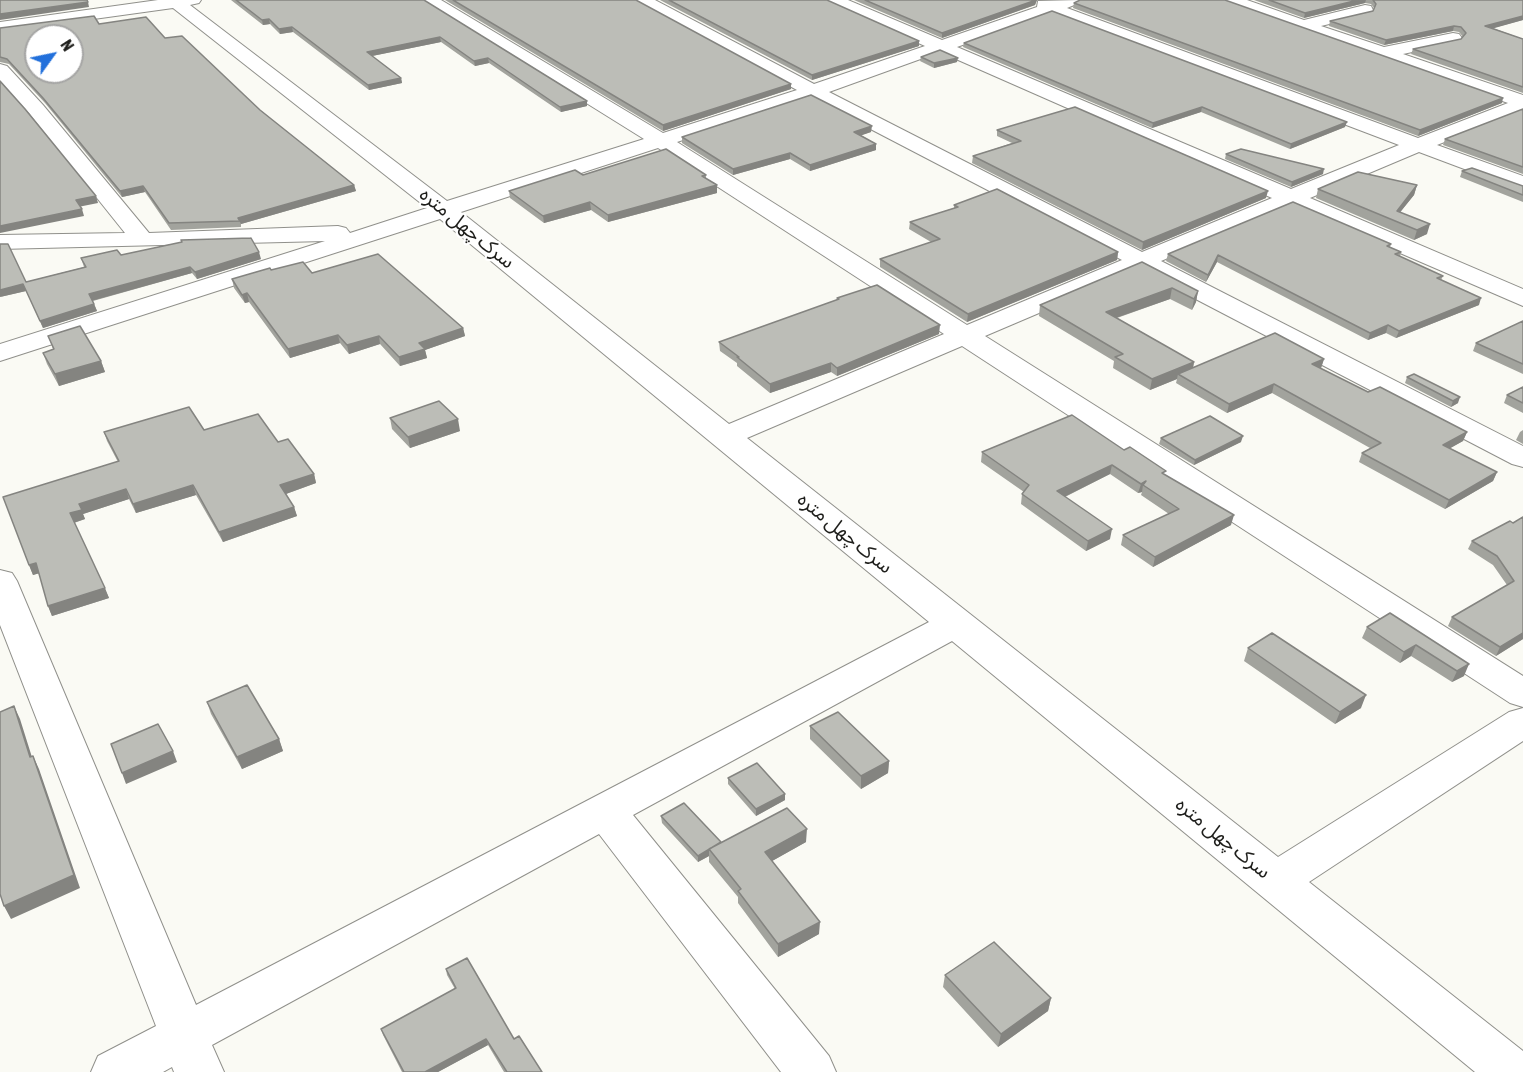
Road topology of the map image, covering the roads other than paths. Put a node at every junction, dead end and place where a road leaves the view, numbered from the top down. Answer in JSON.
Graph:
{"nodes":[{"id":1,"x":429,"y":0,"type":"edge"},
{"id":2,"x":643,"y":0,"type":"edge"},
{"id":3,"x":834,"y":0,"type":"edge"},
{"id":4,"x":1031,"y":0,"type":"edge"},
{"id":5,"x":1073,"y":0,"type":"edge"},
{"id":6,"x":1231,"y":0,"type":"edge"},
{"id":7,"x":181,"y":1,"type":"edge"},
{"id":8,"x":1051,"y":7,"type":"junction"},
{"id":9,"x":1365,"y":10,"type":"edge"},
{"id":10,"x":1303,"y":26,"type":"junction"},
{"id":11,"x":0,"y":27,"type":"edge"},
{"id":12,"x":1453,"y":38,"type":"edge"},
{"id":13,"x":944,"y":47,"type":"junction"},
{"id":14,"x":1383,"y":53,"type":"junction"},
{"id":15,"x":0,"y":70,"type":"edge"},
{"id":16,"x":813,"y":91,"type":"junction"},
{"id":17,"x":1523,"y":103,"type":"edge"},
{"id":18,"x":660,"y":140,"type":"junction"},
{"id":19,"x":1418,"y":145,"type":"junction"},
{"id":20,"x":1523,"y":184,"type":"edge"},
{"id":21,"x":1292,"y":198,"type":"junction"},
{"id":22,"x":444,"y":210,"type":"junction"},
{"id":23,"x":376,"y":232,"type":"junction"},
{"id":24,"x":143,"y":240,"type":"junction"},
{"id":25,"x":0,"y":242,"type":"edge"},
{"id":26,"x":1142,"y":261,"type":"junction"},
{"id":27,"x":1523,"y":298,"type":"edge"},
{"id":28,"x":965,"y":336,"type":"junction"},
{"id":29,"x":0,"y":353,"type":"edge"},
{"id":30,"x":725,"y":436,"type":"junction"},
{"id":31,"x":1523,"y":458,"type":"edge"},
{"id":32,"x":0,"y":581,"type":"edge"},
{"id":33,"x":958,"y":622,"type":"junction"},
{"id":34,"x":1523,"y":694,"type":"edge"},
{"id":35,"x":1523,"y":722,"type":"edge"},
{"id":36,"x":606,"y":812,"type":"junction"},
{"id":37,"x":1275,"y":881,"type":"junction"},
{"id":38,"x":192,"y":1054,"type":"edge"},
{"id":39,"x":116,"y":1072,"type":"edge"},
{"id":40,"x":811,"y":1072,"type":"edge"},
{"id":41,"x":1512,"y":1072,"type":"edge"}],
"edges":[{"from":1,"to":18,"type":"street"},
{"from":2,"to":16,"type":"street"},
{"from":3,"to":13,"type":"street"},
{"from":4,"to":8,"type":"street"},
{"from":5,"to":8,"type":"street"},
{"from":6,"to":10,"type":"street"},
{"from":7,"to":11,"type":"street"},
{"from":7,"to":22,"type":"street","name":"سرک چهل متره"},
{"from":8,"to":13,"type":"street"},
{"from":8,"to":19,"type":"street"},
{"from":9,"to":10,"type":"street"},
{"from":10,"to":14,"type":"street"},
{"from":12,"to":14,"type":"street"},
{"from":13,"to":16,"type":"street"},
{"from":13,"to":21,"type":"street"},
{"from":14,"to":17,"type":"street"},
{"from":15,"to":24,"type":"street"},
{"from":16,"to":18,"type":"street"},
{"from":16,"to":26,"type":"street"},
{"from":17,"to":19,"type":"street"},
{"from":18,"to":22,"type":"street"},
{"from":18,"to":28,"type":"street"},
{"from":19,"to":20,"type":"street"},
{"from":19,"to":21,"type":"street"},
{"from":21,"to":26,"type":"street"},
{"from":21,"to":27,"type":"street"},
{"from":22,"to":23,"type":"street"},
{"from":22,"to":30,"type":"street","name":"سرک چهل متره"},
{"from":23,"to":24,"type":"street"},
{"from":23,"to":29,"type":"street"},
{"from":24,"to":25,"type":"street"},
{"from":26,"to":28,"type":"street"},
{"from":26,"to":31,"type":"street"},
{"from":28,"to":30,"type":"street"},
{"from":28,"to":34,"type":"street"},
{"from":30,"to":33,"type":"street","name":"سرک چهل متره"},
{"from":32,"to":38,"type":"street"},
{"from":33,"to":36,"type":"street"},
{"from":33,"to":37,"type":"street","name":"سرک چهل متره"},
{"from":35,"to":37,"type":"street"},
{"from":36,"to":38,"type":"street"},
{"from":36,"to":40,"type":"street"},
{"from":37,"to":41,"type":"street","name":"سرک چهل متره"},
{"from":38,"to":39,"type":"street"}]}
